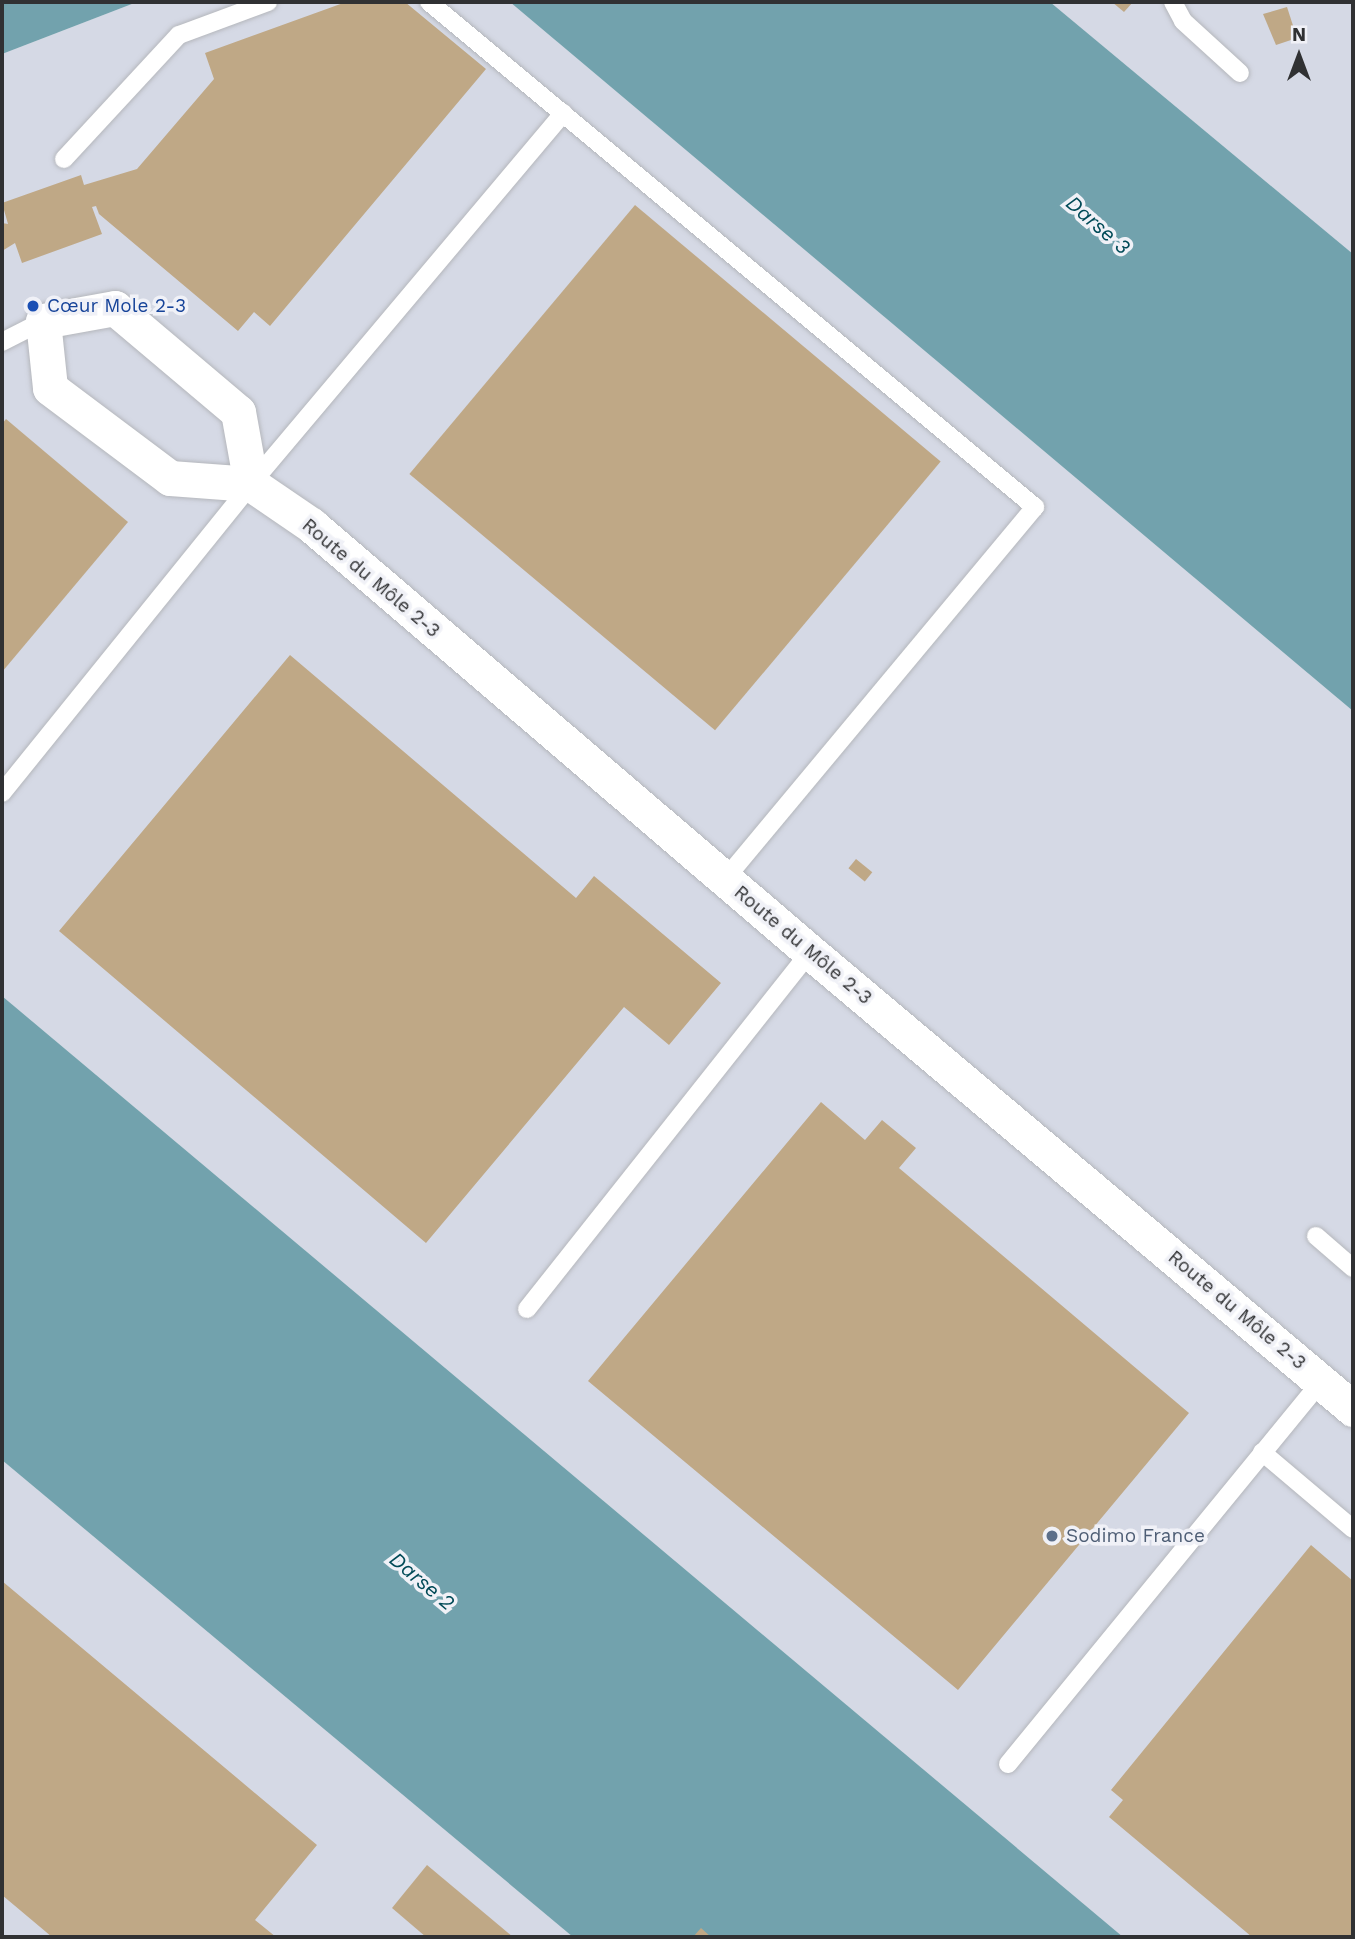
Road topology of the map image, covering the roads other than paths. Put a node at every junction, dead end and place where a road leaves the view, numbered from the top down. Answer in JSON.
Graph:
{"nodes":[{"id":1,"x":268,"y":2,"type":"edge"},
{"id":2,"x":429,"y":2,"type":"edge"},
{"id":3,"x":1173,"y":2,"type":"edge"},
{"id":4,"x":1240,"y":73,"type":"dead end"},
{"id":5,"x":563,"y":113,"type":"junction"},
{"id":6,"x":64,"y":159,"type":"dead end"},
{"id":7,"x":43,"y":321,"type":"junction"},
{"id":8,"x":2,"y":342,"type":"edge"},
{"id":9,"x":251,"y":484,"type":"junction"},
{"id":10,"x":2,"y":793,"type":"edge"},
{"id":11,"x":725,"y":879,"type":"junction"},
{"id":12,"x":810,"y":952,"type":"junction"},
{"id":13,"x":1316,"y":1236,"type":"dead end"},
{"id":14,"x":1353,"y":1268,"type":"edge"},
{"id":15,"x":527,"y":1309,"type":"dead end"},
{"id":16,"x":1321,"y":1381,"type":"junction"},
{"id":17,"x":1353,"y":1409,"type":"edge"},
{"id":18,"x":1262,"y":1452,"type":"junction"},
{"id":19,"x":1353,"y":1529,"type":"edge"},
{"id":20,"x":1008,"y":1764,"type":"dead end"}],
"edges":[{"from":1,"to":6,"type":"lane"},
{"from":2,"to":5,"type":"lane"},
{"from":3,"to":4,"type":"lane"},
{"from":5,"to":9,"type":"lane"},
{"from":5,"to":11,"type":"lane"},
{"from":7,"to":8,"type":"lane"},
{"from":7,"to":9,"type":"street"},
{"from":7,"to":9,"type":"street"},
{"from":9,"to":10,"type":"lane"},
{"from":9,"to":11,"type":"street","name":"Route du Môle 2-3"},
{"from":11,"to":12,"type":"street","name":"Route du Môle 2-3"},
{"from":12,"to":15,"type":"lane"},
{"from":12,"to":16,"type":"street","name":"Route du Môle 2-3"},
{"from":13,"to":14,"type":"lane"},
{"from":16,"to":17,"type":"street","name":"Route du Môle 2-3"},
{"from":16,"to":18,"type":"lane"},
{"from":18,"to":19,"type":"lane"},
{"from":18,"to":20,"type":"lane"}]}
